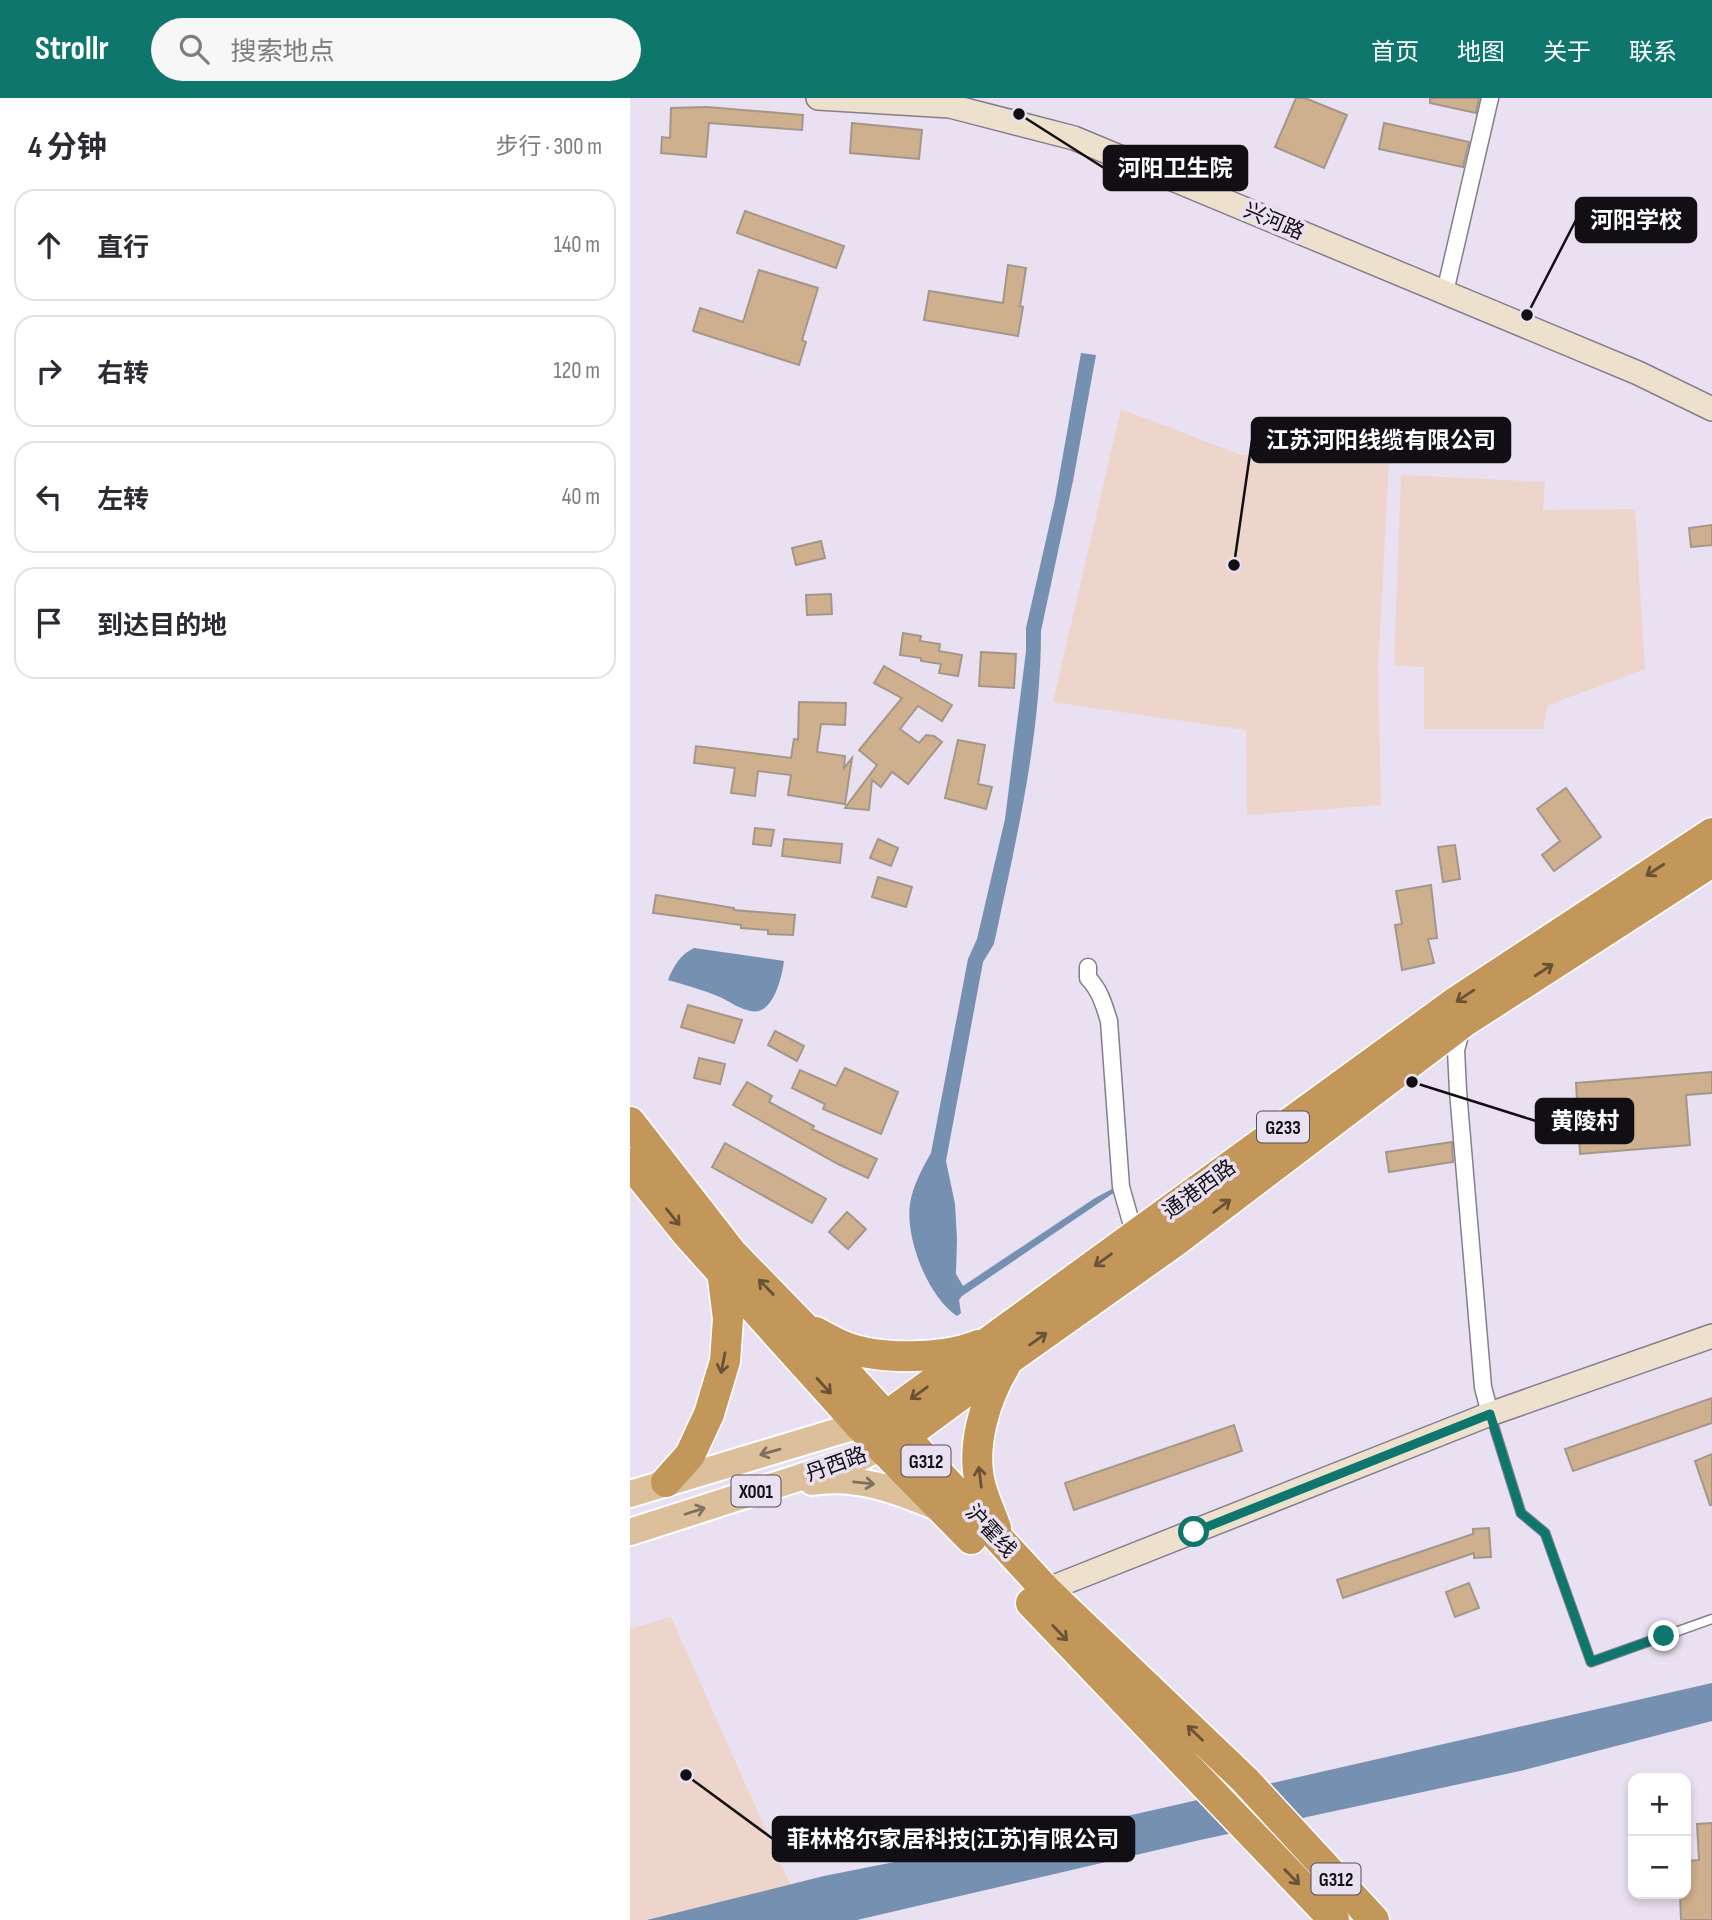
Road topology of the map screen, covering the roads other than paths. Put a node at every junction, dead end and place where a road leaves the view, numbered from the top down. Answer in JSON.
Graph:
{"nodes":[{"id":1,"x":818,"y":98,"type":"edge"},
{"id":2,"x":1490,"y":98,"type":"edge"},
{"id":3,"x":1444,"y":292,"type":"junction"},
{"id":4,"x":1712,"y":409,"type":"edge"},
{"id":5,"x":1712,"y":833,"type":"edge"},
{"id":6,"x":1712,"y":862,"type":"edge"},
{"id":7,"x":1088,"y":967,"type":"dead end"},
{"id":8,"x":1464,"y":1022,"type":"junction"},
{"id":9,"x":630,"y":1122,"type":"edge"},
{"id":10,"x":630,"y":1164,"type":"edge"},
{"id":11,"x":1135,"y":1236,"type":"junction"},
{"id":12,"x":722,"y":1271,"type":"junction"},
{"id":13,"x":804,"y":1327,"type":"junction"},
{"id":14,"x":1712,"y":1336,"type":"edge"},
{"id":15,"x":1004,"y":1347,"type":"junction"},
{"id":16,"x":1490,"y":1414,"type":"junction"},
{"id":17,"x":882,"y":1432,"type":"junction"},
{"id":18,"x":666,"y":1482,"type":"junction"},
{"id":19,"x":748,"y":1493,"type":"junction"},
{"id":20,"x":630,"y":1494,"type":"edge"},
{"id":21,"x":943,"y":1510,"type":"junction"},
{"id":22,"x":630,"y":1532,"type":"edge"},
{"id":23,"x":1001,"y":1541,"type":"junction"},
{"id":24,"x":1046,"y":1590,"type":"junction"},
{"id":25,"x":1712,"y":1619,"type":"edge"},
{"id":26,"x":1334,"y":1920,"type":"edge"},
{"id":27,"x":1374,"y":1920,"type":"edge"}],
"edges":[{"from":1,"to":3,"type":"street","name":"兴河路"},
{"from":2,"to":3,"type":"street"},
{"from":3,"to":4,"type":"street","name":"兴河路"},
{"from":5,"to":11,"type":"highway","name":"通港西路","number":"G233","one_way":true},
{"from":8,"to":6,"type":"highway","name":"通港西路","number":"G233","one_way":true},
{"from":7,"to":11,"type":"street"},
{"from":15,"to":8,"type":"highway","name":"通港西路","number":"G233","one_way":true},
{"from":8,"to":16,"type":"street"},
{"from":13,"to":9,"type":"highway","name":"沪霍线","number":"G312","one_way":true},
{"from":10,"to":12,"type":"highway","name":"沪霍线","number":"G312","one_way":true},
{"from":11,"to":15,"type":"highway","name":"通港西路","number":"G233","one_way":true},
{"from":12,"to":17,"type":"highway","name":"沪霍线","number":"G312","one_way":true},
{"from":12,"to":18,"type":"highway","one_way":true},
{"from":13,"to":15,"type":"highway"},
{"from":13,"to":17,"type":"highway","name":"沪霍线","number":"G312"},
{"from":14,"to":16,"type":"street"},
{"from":15,"to":17,"type":"highway","name":"通港西路","number":"G233"},
{"from":23,"to":15,"type":"highway","one_way":true},
{"from":16,"to":24,"type":"street"},
{"from":16,"to":25,"type":"lane"},
{"from":17,"to":18,"type":"main road","name":"丹西路","number":"X001","one_way":true},
{"from":17,"to":19,"type":"main road","name":"丹西路","number":"X001"},
{"from":17,"to":21,"type":"highway","name":"沪霍线","number":"G312"},
{"from":17,"to":23,"type":"highway","name":"沪霍线","number":"G312"},
{"from":18,"to":20,"type":"main road","name":"丹西路","number":"X001"},
{"from":19,"to":21,"type":"main road","one_way":true},
{"from":22,"to":19,"type":"main road","name":"丹西路","number":"X001","one_way":true},
{"from":21,"to":26,"type":"highway","name":"沪霍线","number":"G312","one_way":true},
{"from":23,"to":24,"type":"highway","name":"沪霍线","number":"G312"},
{"from":27,"to":24,"type":"highway","name":"沪霍线","number":"G312","one_way":true}]}
